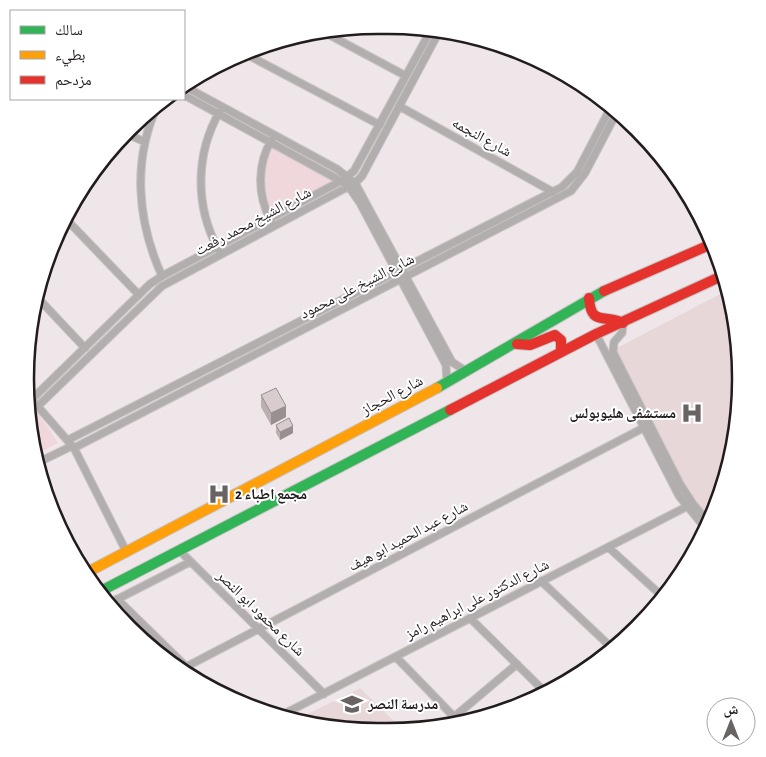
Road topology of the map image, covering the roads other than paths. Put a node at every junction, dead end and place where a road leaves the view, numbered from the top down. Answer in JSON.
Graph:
{"nodes":[{"id":1,"x":428,"y":36,"type":"edge"},
{"id":2,"x":333,"y":37,"type":"edge"},
{"id":3,"x":436,"y":38,"type":"edge"},
{"id":4,"x":253,"y":58,"type":"edge"},
{"id":5,"x":406,"y":76,"type":"junction"},
{"id":6,"x":190,"y":90,"type":"edge"},
{"id":7,"x":185,"y":95,"type":"edge"},
{"id":8,"x":399,"y":106,"type":"junction"},
{"id":9,"x":221,"y":111,"type":"junction"},
{"id":10,"x":607,"y":113,"type":"edge"},
{"id":11,"x":154,"y":117,"type":"edge"},
{"id":12,"x":614,"y":119,"type":"edge"},
{"id":13,"x":380,"y":125,"type":"junction"},
{"id":14,"x":274,"y":135,"type":"junction"},
{"id":15,"x":133,"y":137,"type":"edge"},
{"id":16,"x":145,"y":142,"type":"junction"},
{"id":17,"x":270,"y":142,"type":"junction"},
{"id":18,"x":344,"y":178,"type":"junction"},
{"id":19,"x":352,"y":185,"type":"junction"},
{"id":20,"x":552,"y":192,"type":"junction"},
{"id":21,"x":270,"y":219,"type":"junction"},
{"id":22,"x":71,"y":223,"type":"edge"},
{"id":23,"x":274,"y":226,"type":"junction"},
{"id":24,"x":706,"y":246,"type":"edge"},
{"id":25,"x":217,"y":247,"type":"junction"},
{"id":26,"x":221,"y":254,"type":"junction"},
{"id":27,"x":402,"y":269,"type":"junction"},
{"id":28,"x":395,"y":273,"type":"junction"},
{"id":29,"x":162,"y":276,"type":"junction"},
{"id":30,"x":402,"y":278,"type":"junction"},
{"id":31,"x":717,"y":278,"type":"edge"},
{"id":32,"x":139,"y":295,"type":"junction"},
{"id":33,"x":589,"y":298,"type":"junction"},
{"id":34,"x":42,"y":302,"type":"edge"},
{"id":35,"x":623,"y":323,"type":"junction"},
{"id":36,"x":596,"y":334,"type":"junction"},
{"id":37,"x":517,"y":344,"type":"junction"},
{"id":38,"x":85,"y":348,"type":"junction"},
{"id":39,"x":561,"y":352,"type":"junction"},
{"id":40,"x":467,"y":372,"type":"junction"},
{"id":41,"x":447,"y":383,"type":"junction"},
{"id":42,"x":34,"y":394,"type":"edge"},
{"id":43,"x":34,"y":403,"type":"edge"},
{"id":44,"x":38,"y":406,"type":"junction"},
{"id":45,"x":646,"y":427,"type":"junction"},
{"id":46,"x":72,"y":444,"type":"junction"},
{"id":47,"x":43,"y":460,"type":"edge"},
{"id":48,"x":686,"y":507,"type":"junction"},
{"id":49,"x":703,"y":516,"type":"edge"},
{"id":50,"x":700,"y":523,"type":"edge"},
{"id":51,"x":608,"y":547,"type":"junction"},
{"id":52,"x":179,"y":550,"type":"junction"},
{"id":53,"x":128,"y":553,"type":"junction"},
{"id":54,"x":190,"y":562,"type":"junction"},
{"id":55,"x":92,"y":570,"type":"edge"},
{"id":56,"x":541,"y":581,"type":"junction"},
{"id":57,"x":105,"y":588,"type":"edge"},
{"id":58,"x":658,"y":592,"type":"edge"},
{"id":59,"x":117,"y":599,"type":"joint"},
{"id":60,"x":470,"y":618,"type":"junction"},
{"id":61,"x":259,"y":630,"type":"junction"},
{"id":62,"x":159,"y":644,"type":"edge"},
{"id":63,"x":608,"y":644,"type":"edge"},
{"id":64,"x":396,"y":657,"type":"junction"},
{"id":65,"x":517,"y":664,"type":"junction"},
{"id":66,"x":188,"y":666,"type":"edge"},
{"id":67,"x":541,"y":688,"type":"edge"},
{"id":68,"x":324,"y":694,"type":"junction"},
{"id":69,"x":288,"y":712,"type":"edge"},
{"id":70,"x":454,"y":716,"type":"joint"}],
"edges":[{"from":1,"to":5,"type":"street","name":"شارع الشيخ محمد رفعت"},
{"from":2,"to":5,"type":"street"},
{"from":3,"to":8,"type":"street","name":"شارع الشيخ محمد رفعت"},
{"from":4,"to":13,"type":"street"},
{"from":5,"to":13,"type":"street","name":"شارع الشيخ محمد رفعت"},
{"from":6,"to":9,"type":"street"},
{"from":7,"to":9,"type":"street"},
{"from":8,"to":19,"type":"street","name":"شارع الشيخ محمد رفعت"},
{"from":8,"to":20,"type":"street","name":"شارع النجمه"},
{"from":9,"to":14,"type":"street"},
{"from":9,"to":17,"type":"street"},
{"from":9,"to":25,"type":"street"},
{"from":10,"to":20,"type":"street","name":"شارع الشيخ على محمود"},
{"from":11,"to":16,"type":"street"},
{"from":12,"to":30,"type":"street","name":"شارع الشيخ على محمود"},
{"from":13,"to":18,"type":"street","name":"شارع الشيخ محمد رفعت"},
{"from":14,"to":17,"type":"street"},
{"from":14,"to":18,"type":"street"},
{"from":15,"to":16,"type":"street"},
{"from":16,"to":29,"type":"street"},
{"from":17,"to":18,"type":"street"},
{"from":17,"to":21,"type":"street"},
{"from":18,"to":19,"type":"street"},
{"from":18,"to":21,"type":"street","name":"شارع الشيخ محمد رفعت"},
{"from":19,"to":23,"type":"street","name":"شارع الشيخ محمد رفعت"},
{"from":19,"to":27,"type":"street"},
{"from":19,"to":28,"type":"street"},
{"from":20,"to":27,"type":"street","name":"شارع الشيخ على محمود"},
{"from":21,"to":23,"type":"street"},
{"from":21,"to":25,"type":"street","name":"شارع الشيخ محمد رفعت"},
{"from":22,"to":32,"type":"street"},
{"from":23,"to":26,"type":"street","name":"شارع الشيخ محمد رفعت"},
{"from":24,"to":33,"type":"main road","name":"شارع الحجاز"},
{"from":25,"to":26,"type":"street"},
{"from":25,"to":29,"type":"street","name":"شارع الشيخ محمد رفعت"},
{"from":26,"to":44,"type":"street","name":"شارع الشيخ محمد رفعت"},
{"from":27,"to":28,"type":"street","name":"شارع الشيخ على محمود"},
{"from":27,"to":30,"type":"street"},
{"from":28,"to":30,"type":"street"},
{"from":28,"to":46,"type":"street","name":"شارع الشيخ على محمود"},
{"from":29,"to":32,"type":"street","name":"شارع الشيخ محمد رفعت"},
{"from":30,"to":40,"type":"street"},
{"from":30,"to":41,"type":"street"},
{"from":30,"to":46,"type":"street","name":"شارع الشيخ على محمود"},
{"from":31,"to":35,"type":"main road"},
{"from":32,"to":38,"type":"street","name":"شارع الشيخ محمد رفعت"},
{"from":33,"to":35,"type":"main road"},
{"from":33,"to":37,"type":"main road","name":"شارع الحجاز"},
{"from":34,"to":38,"type":"street"},
{"from":35,"to":36,"type":"main road"},
{"from":35,"to":45,"type":"street"},
{"from":36,"to":39,"type":"main road"},
{"from":36,"to":45,"type":"street"},
{"from":37,"to":39,"type":"main road"},
{"from":37,"to":40,"type":"main road","name":"شارع الحجاز"},
{"from":38,"to":42,"type":"street","name":"شارع الشيخ محمد رفعت"},
{"from":39,"to":52,"type":"main road"},
{"from":40,"to":41,"type":"main road","name":"شارع الحجاز"},
{"from":41,"to":53,"type":"main road","name":"شارع الحجاز"},
{"from":43,"to":44,"type":"street"},
{"from":44,"to":46,"type":"street"},
{"from":45,"to":48,"type":"street"},
{"from":45,"to":49,"type":"street"},
{"from":45,"to":61,"type":"street","name":"شارع عبد الحميد ابو هيف"},
{"from":46,"to":47,"type":"street"},
{"from":46,"to":53,"type":"street"},
{"from":48,"to":50,"type":"street"},
{"from":48,"to":51,"type":"street","name":"شارع الدكتور على ابراهيم رامز"},
{"from":51,"to":56,"type":"street","name":"شارع الدكتور على ابراهيم رامز"},
{"from":51,"to":58,"type":"street"},
{"from":52,"to":54,"type":"street","name":"شارع محمود ابو النصر"},
{"from":52,"to":57,"type":"main road"},
{"from":53,"to":55,"type":"main road","name":"شارع الحجاز"},
{"from":54,"to":59,"type":"street"},
{"from":54,"to":61,"type":"street","name":"شارع محمود ابو النصر"},
{"from":56,"to":60,"type":"street","name":"شارع الدكتور على ابراهيم رامز"},
{"from":56,"to":63,"type":"street"},
{"from":59,"to":62,"type":"street"},
{"from":60,"to":64,"type":"street","name":"شارع الدكتور على ابراهيم رامز"},
{"from":60,"to":65,"type":"street"},
{"from":61,"to":66,"type":"street","name":"شارع عبد الحميد ابو هيف"},
{"from":61,"to":68,"type":"street","name":"شارع محمود ابو النصر"},
{"from":64,"to":68,"type":"street","name":"شارع الدكتور على ابراهيم رامز"},
{"from":64,"to":70,"type":"street"},
{"from":65,"to":67,"type":"street"},
{"from":65,"to":70,"type":"street"},
{"from":68,"to":69,"type":"street","name":"شارع الدكتور على ابراهيم رامز"}]}
